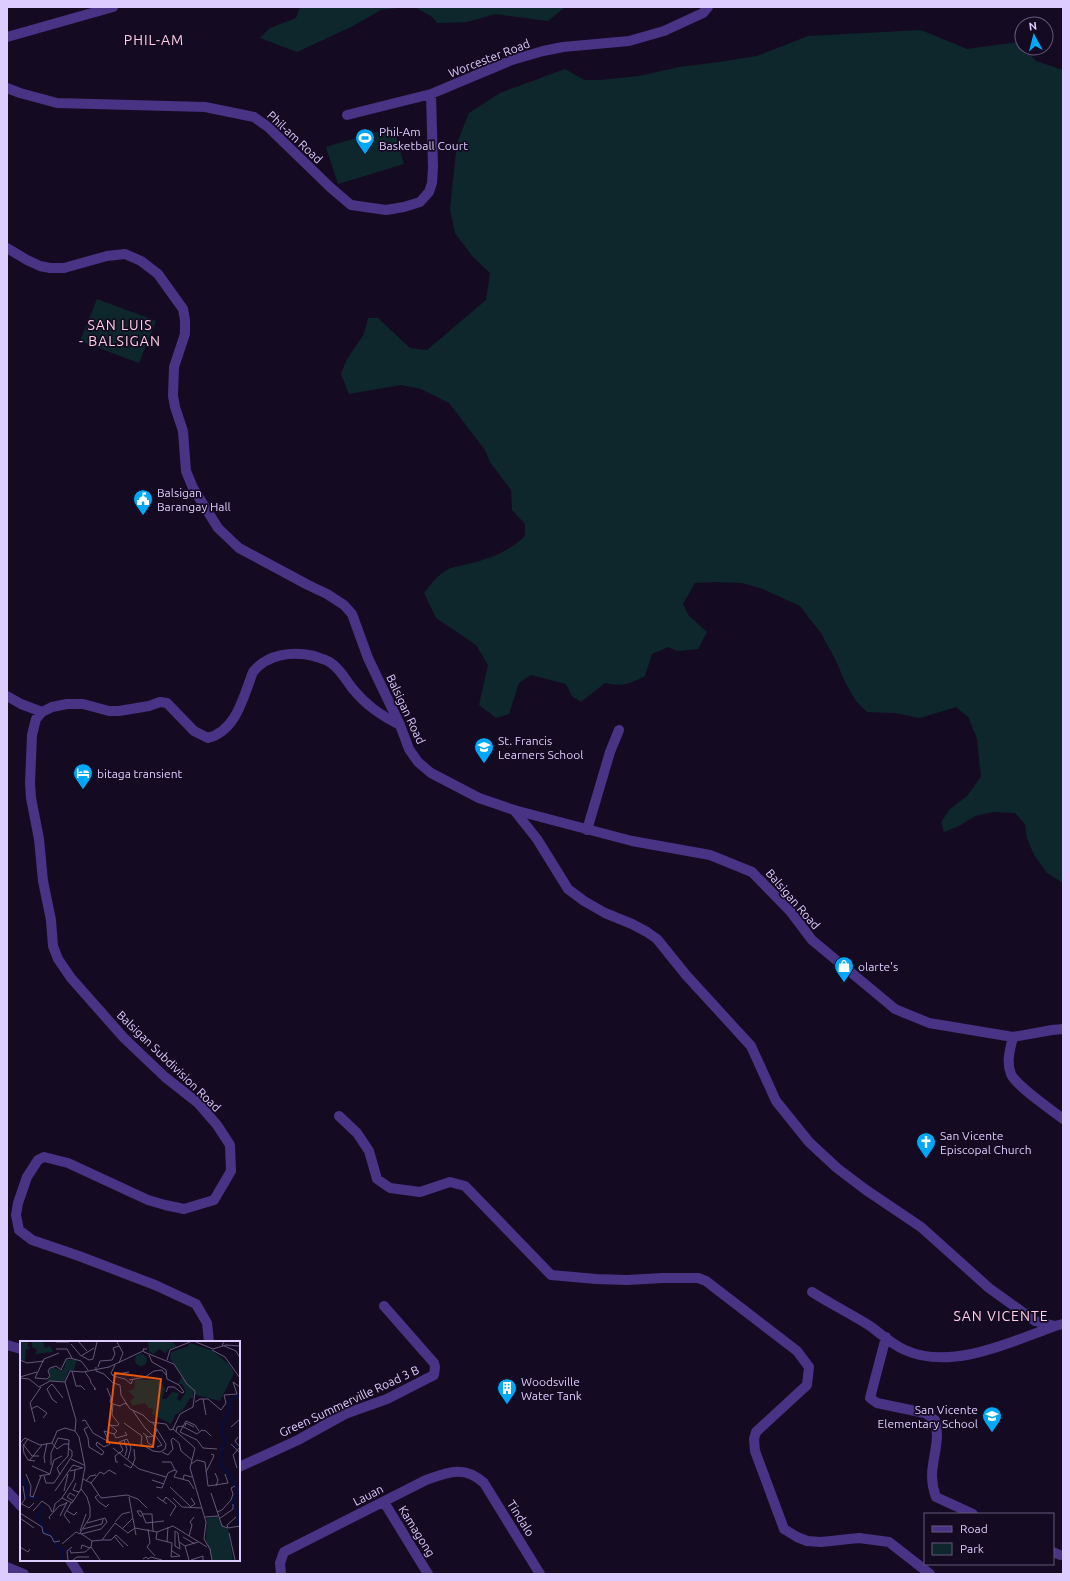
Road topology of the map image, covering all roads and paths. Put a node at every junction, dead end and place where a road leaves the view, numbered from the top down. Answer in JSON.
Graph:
{"nodes":[{"id":1,"x":113,"y":7,"type":"edge"},
{"id":2,"x":708,"y":7,"type":"edge"},
{"id":3,"x":7,"y":37,"type":"edge"},
{"id":4,"x":7,"y":88,"type":"edge"},
{"id":5,"x":431,"y":94,"type":"junction"},
{"id":6,"x":347,"y":115,"type":"dead end"},
{"id":7,"x":7,"y":248,"type":"edge"},
{"id":8,"x":7,"y":696,"type":"edge"},
{"id":9,"x":42,"y":712,"type":"junction"},
{"id":10,"x":400,"y":725,"type":"junction"},
{"id":11,"x":619,"y":730,"type":"dead end"},
{"id":12,"x":514,"y":810,"type":"junction"},
{"id":13,"x":587,"y":830,"type":"junction"},
{"id":14,"x":1063,"y":1030,"type":"edge"},
{"id":15,"x":1012,"y":1037,"type":"junction"},
{"id":16,"x":339,"y":1116,"type":"dead end"},
{"id":17,"x":1063,"y":1120,"type":"edge"},
{"id":18,"x":812,"y":1292,"type":"dead end"},
{"id":19,"x":384,"y":1306,"type":"dead end"},
{"id":20,"x":1059,"y":1325,"type":"edge"},
{"id":21,"x":886,"y":1337,"type":"junction"},
{"id":22,"x":209,"y":1341,"type":"edge"},
{"id":23,"x":7,"y":1345,"type":"edge"},
{"id":24,"x":20,"y":1349,"type":"edge"},
{"id":25,"x":240,"y":1467,"type":"edge"},
{"id":26,"x":478,"y":1477,"type":"joint"},
{"id":27,"x":7,"y":1491,"type":"edge"},
{"id":28,"x":384,"y":1502,"type":"junction"},
{"id":29,"x":20,"y":1505,"type":"edge"},
{"id":30,"x":971,"y":1513,"type":"edge"},
{"id":31,"x":71,"y":1561,"type":"edge"},
{"id":32,"x":7,"y":1567,"type":"edge"},
{"id":33,"x":24,"y":1574,"type":"edge"},
{"id":34,"x":79,"y":1574,"type":"edge"},
{"id":35,"x":281,"y":1574,"type":"edge"},
{"id":36,"x":428,"y":1574,"type":"edge"},
{"id":37,"x":540,"y":1574,"type":"edge"},
{"id":38,"x":930,"y":1574,"type":"edge"}],
"edges":[{"from":1,"to":3,"type":"street"},
{"from":2,"to":5,"type":"street","name":"Worcester Road"},
{"from":4,"to":5,"type":"street","name":"Phil-am Road"},
{"from":5,"to":6,"type":"street","name":"Worcester Road"},
{"from":7,"to":10,"type":"street","name":"Balsigan Road"},
{"from":8,"to":9,"type":"street"},
{"from":9,"to":10,"type":"street"},
{"from":9,"to":22,"type":"street","name":"Balsigan Subdivision Road"},
{"from":10,"to":12,"type":"street","name":"Balsigan Road"},
{"from":11,"to":13,"type":"street"},
{"from":12,"to":13,"type":"street","name":"Balsigan Road"},
{"from":12,"to":20,"type":"street"},
{"from":13,"to":15,"type":"street","name":"Balsigan Road"},
{"from":14,"to":15,"type":"street","name":"Balsigan Road"},
{"from":15,"to":17,"type":"street"},
{"from":16,"to":38,"type":"street"},
{"from":18,"to":21,"type":"street"},
{"from":19,"to":25,"type":"street","name":"Green Summerville Road 3 B"},
{"from":20,"to":21,"type":"street"},
{"from":21,"to":30,"type":"street"},
{"from":23,"to":24,"type":"street"},
{"from":26,"to":28,"type":"street","name":"Lauan"},
{"from":26,"to":37,"type":"street","name":"Tindalo"},
{"from":27,"to":29,"type":"street"},
{"from":28,"to":35,"type":"street","name":"Lauan"},
{"from":28,"to":36,"type":"street","name":"Kamagong"},
{"from":31,"to":34,"type":"street"},
{"from":32,"to":33,"type":"street"}]}
